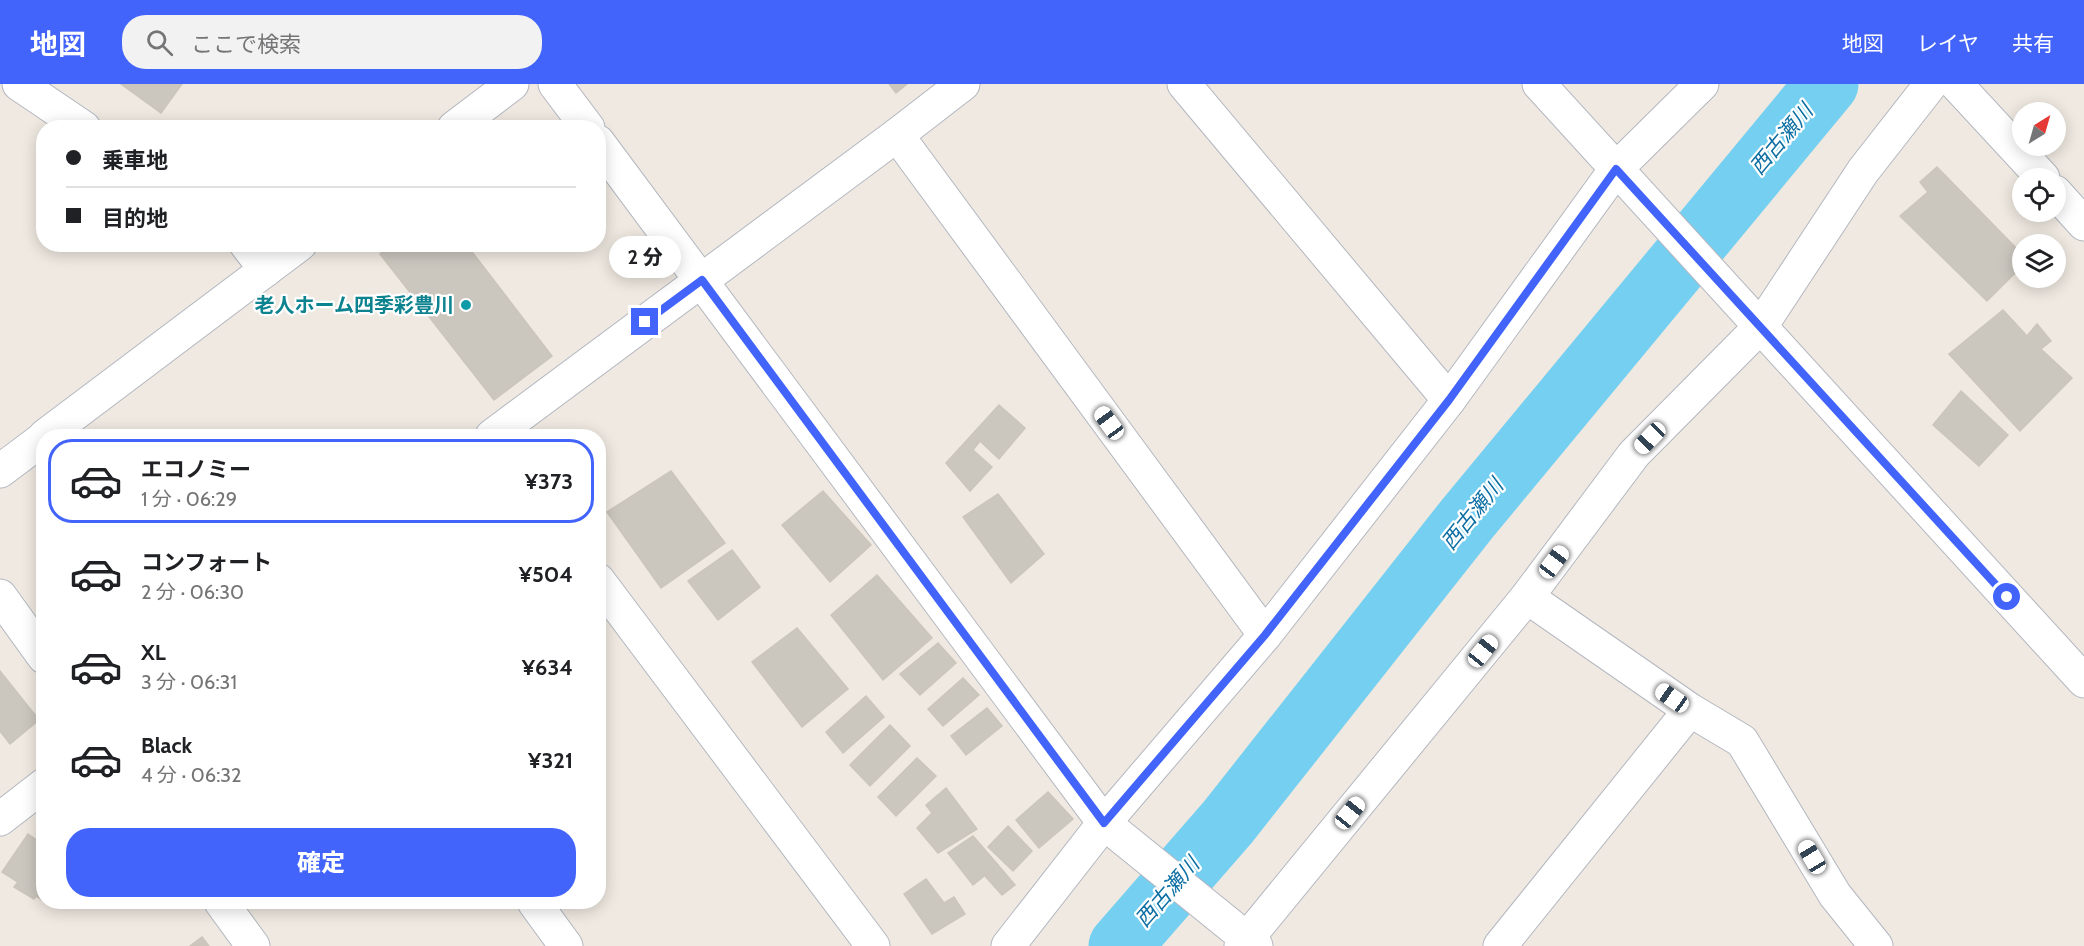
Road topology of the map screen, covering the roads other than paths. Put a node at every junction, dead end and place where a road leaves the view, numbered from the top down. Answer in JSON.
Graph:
{"nodes":[{"id":1,"x":19,"y":84,"type":"edge"},
{"id":2,"x":512,"y":84,"type":"edge"},
{"id":3,"x":555,"y":84,"type":"edge"},
{"id":4,"x":963,"y":84,"type":"edge"},
{"id":5,"x":1184,"y":84,"type":"edge"},
{"id":6,"x":1539,"y":84,"type":"edge"},
{"id":7,"x":1702,"y":84,"type":"edge"},
{"id":8,"x":1931,"y":84,"type":"edge"},
{"id":9,"x":1956,"y":84,"type":"edge"},
{"id":10,"x":72,"y":120,"type":"edge"},
{"id":11,"x":465,"y":120,"type":"edge"},
{"id":12,"x":582,"y":120,"type":"edge"},
{"id":13,"x":897,"y":135,"type":"junction"},
{"id":14,"x":606,"y":153,"type":"edge"},
{"id":15,"x":2034,"y":168,"type":"edge"},
{"id":16,"x":1616,"y":169,"type":"junction"},
{"id":17,"x":2066,"y":204,"type":"edge"},
{"id":18,"x":2084,"y":224,"type":"edge"},
{"id":19,"x":252,"y":252,"type":"edge"},
{"id":20,"x":290,"y":252,"type":"edge"},
{"id":21,"x":266,"y":270,"type":"junction"},
{"id":22,"x":702,"y":280,"type":"junction"},
{"id":23,"x":1761,"y":326,"type":"junction"},
{"id":24,"x":1449,"y":400,"type":"junction"},
{"id":25,"x":55,"y":429,"type":"edge"},
{"id":26,"x":501,"y":429,"type":"edge"},
{"id":27,"x":36,"y":443,"type":"edge"},
{"id":28,"x":0,"y":471,"type":"edge"},
{"id":29,"x":606,"y":591,"type":"edge"},
{"id":30,"x":0,"y":596,"type":"edge"},
{"id":31,"x":1527,"y":597,"type":"junction"},
{"id":32,"x":1265,"y":635,"type":"junction"},
{"id":33,"x":36,"y":646,"type":"edge"},
{"id":34,"x":2084,"y":681,"type":"edge"},
{"id":35,"x":1690,"y":710,"type":"junction"},
{"id":36,"x":36,"y":791,"type":"edge"},
{"id":37,"x":0,"y":819,"type":"edge"},
{"id":38,"x":1104,"y":823,"type":"junction"},
{"id":39,"x":225,"y":909,"type":"edge"},
{"id":40,"x":539,"y":909,"type":"edge"},
{"id":41,"x":1514,"y":941,"type":"edge"},
{"id":42,"x":1248,"y":944,"type":"edge"},
{"id":43,"x":253,"y":946,"type":"edge"},
{"id":44,"x":566,"y":946,"type":"edge"},
{"id":45,"x":873,"y":946,"type":"edge"},
{"id":46,"x":1008,"y":946,"type":"edge"},
{"id":47,"x":1876,"y":946,"type":"edge"}],
"edges":[{"from":1,"to":10,"type":"street"},
{"from":2,"to":11,"type":"street"},
{"from":3,"to":12,"type":"street"},
{"from":4,"to":13,"type":"street"},
{"from":5,"to":24,"type":"street"},
{"from":6,"to":16,"type":"street"},
{"from":7,"to":16,"type":"street"},
{"from":8,"to":23,"type":"street"},
{"from":9,"to":15,"type":"street"},
{"from":13,"to":22,"type":"street"},
{"from":13,"to":32,"type":"street"},
{"from":14,"to":22,"type":"street"},
{"from":16,"to":23,"type":"street"},
{"from":16,"to":24,"type":"street"},
{"from":17,"to":18,"type":"street"},
{"from":19,"to":21,"type":"street"},
{"from":20,"to":21,"type":"street"},
{"from":21,"to":25,"type":"street"},
{"from":22,"to":26,"type":"street"},
{"from":22,"to":38,"type":"street"},
{"from":23,"to":31,"type":"street"},
{"from":23,"to":34,"type":"street"},
{"from":24,"to":32,"type":"street"},
{"from":27,"to":28,"type":"street"},
{"from":29,"to":45,"type":"street"},
{"from":30,"to":33,"type":"street"},
{"from":31,"to":35,"type":"street"},
{"from":31,"to":42,"type":"street"},
{"from":32,"to":38,"type":"street"},
{"from":35,"to":41,"type":"street"},
{"from":35,"to":47,"type":"street"},
{"from":36,"to":37,"type":"street"},
{"from":38,"to":42,"type":"street"},
{"from":38,"to":46,"type":"street"},
{"from":39,"to":43,"type":"street"},
{"from":40,"to":44,"type":"street"}]}
